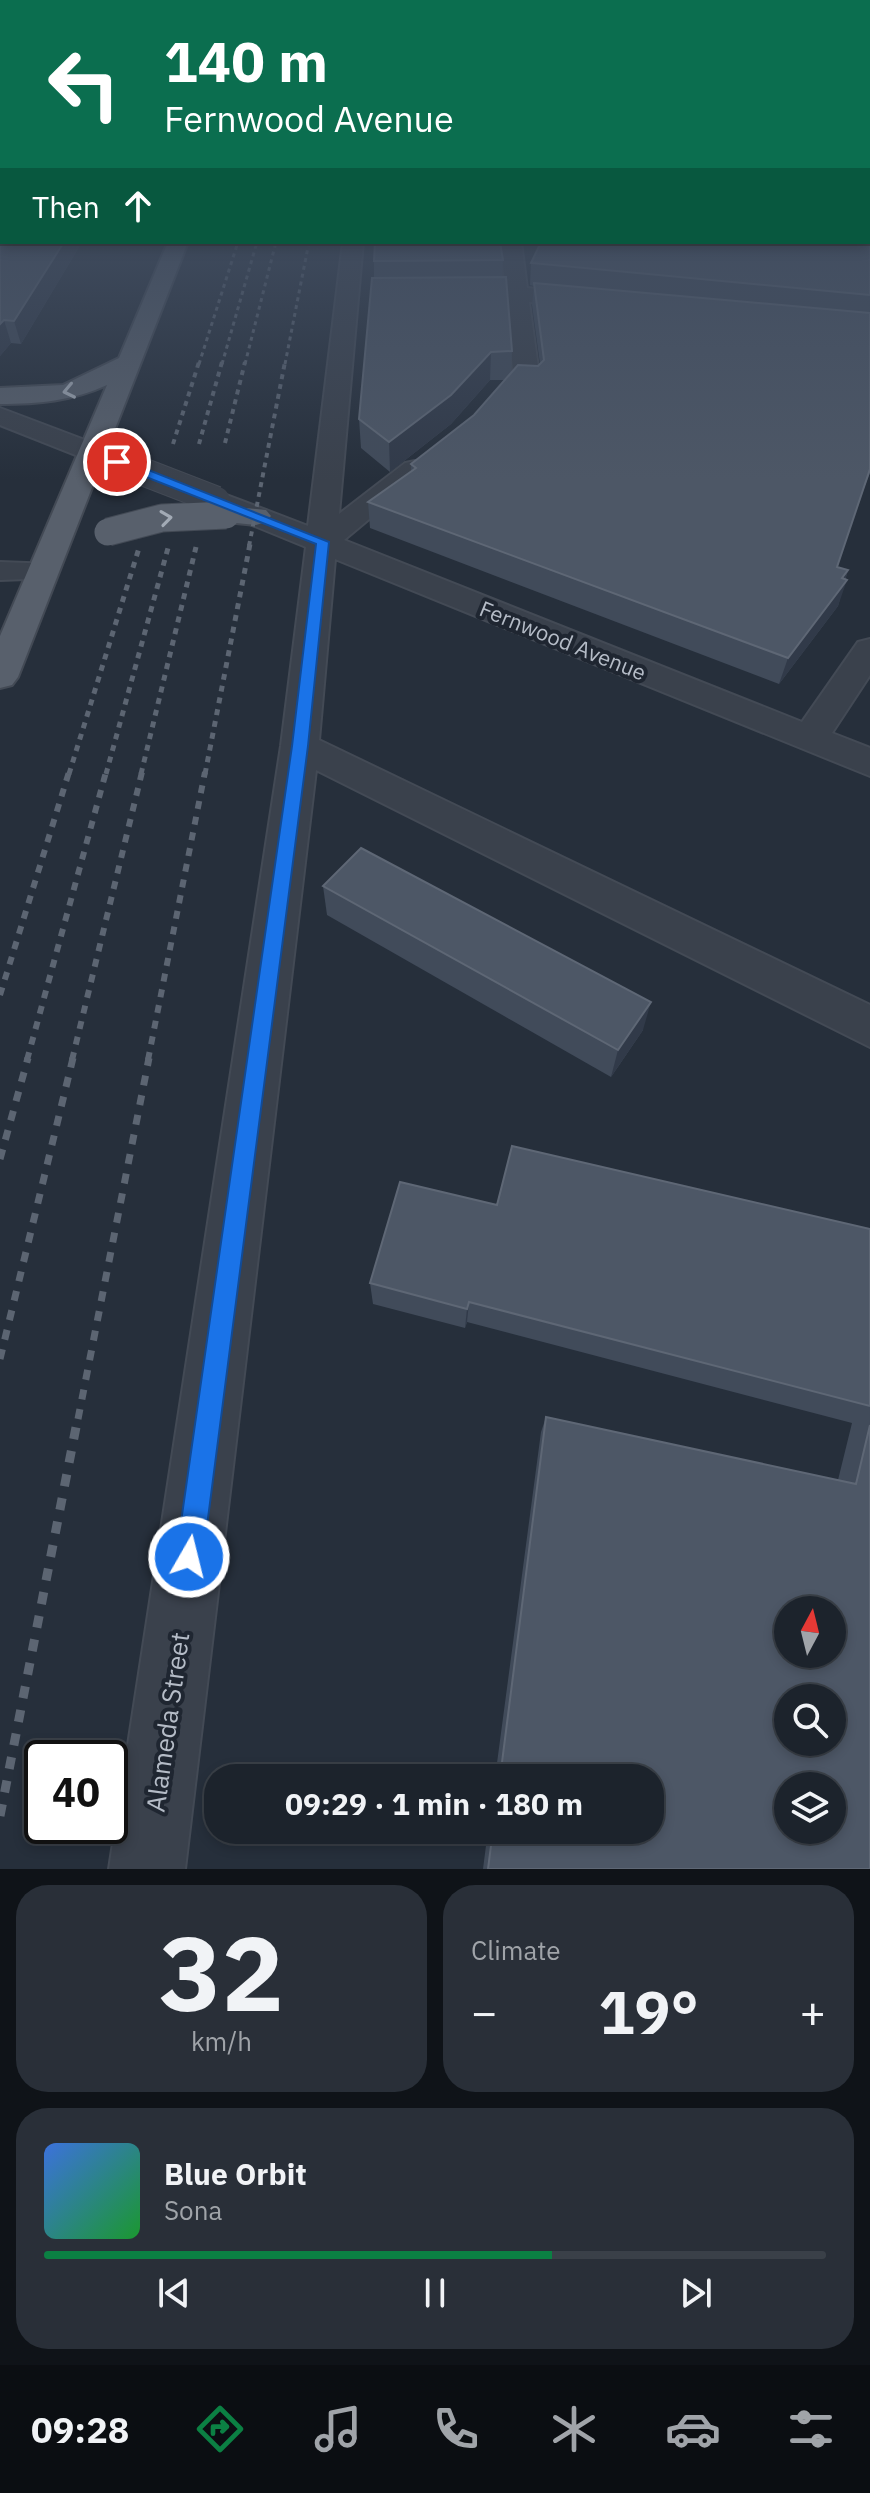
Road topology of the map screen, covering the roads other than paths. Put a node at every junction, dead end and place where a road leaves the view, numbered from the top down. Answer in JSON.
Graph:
{"nodes":[{"id":1,"x":152,"y":306,"type":"edge"},
{"id":2,"x":347,"y":306,"type":"edge"},
{"id":3,"x":519,"y":306,"type":"edge"},
{"id":4,"x":130,"y":361,"type":"junction"},
{"id":5,"x":527,"y":382,"type":"edge"},
{"id":6,"x":0,"y":396,"type":"edge"},
{"id":7,"x":0,"y":416,"type":"edge"},
{"id":8,"x":93,"y":452,"type":"junction"},
{"id":9,"x":432,"y":456,"type":"edge"},
{"id":10,"x":221,"y":508,"type":"junction"},
{"id":11,"x":256,"y":516,"type":"joint"},
{"id":12,"x":323,"y":542,"type":"junction"},
{"id":13,"x":0,"y":571,"type":"edge"},
{"id":14,"x":42,"y":571,"type":"junction"},
{"id":15,"x":870,"y":649,"type":"edge"},
{"id":16,"x":0,"y":677,"type":"edge"},
{"id":17,"x":809,"y":739,"type":"junction"},
{"id":18,"x":300,"y":746,"type":"junction"},
{"id":19,"x":870,"y":763,"type":"edge"},
{"id":20,"x":870,"y":1027,"type":"edge"},
{"id":21,"x":147,"y":1869,"type":"edge"}],
"edges":[{"from":1,"to":4,"type":"main road"},
{"from":2,"to":12,"type":"street","name":"Alameda Street"},
{"from":3,"to":5,"type":"street"},
{"from":4,"to":6,"type":"main road","one_way":true},
{"from":4,"to":8,"type":"main road"},
{"from":7,"to":8,"type":"street"},
{"from":8,"to":10,"type":"street","bridge":true},
{"from":8,"to":14,"type":"main road"},
{"from":9,"to":12,"type":"street"},
{"from":10,"to":11,"type":"main road"},
{"from":14,"to":10,"type":"main road","one_way":true,"bridge":true},
{"from":11,"to":12,"type":"street","name":"Fernwood Avenue"},
{"from":12,"to":17,"type":"street","name":"Fernwood Avenue"},
{"from":12,"to":18,"type":"street","name":"Alameda Street"},
{"from":13,"to":14,"type":"street"},
{"from":14,"to":16,"type":"main road"},
{"from":15,"to":17,"type":"street"},
{"from":17,"to":19,"type":"street","name":"Fernwood Avenue"},
{"from":18,"to":20,"type":"street"},
{"from":18,"to":21,"type":"street","name":"Alameda Street"}]}
